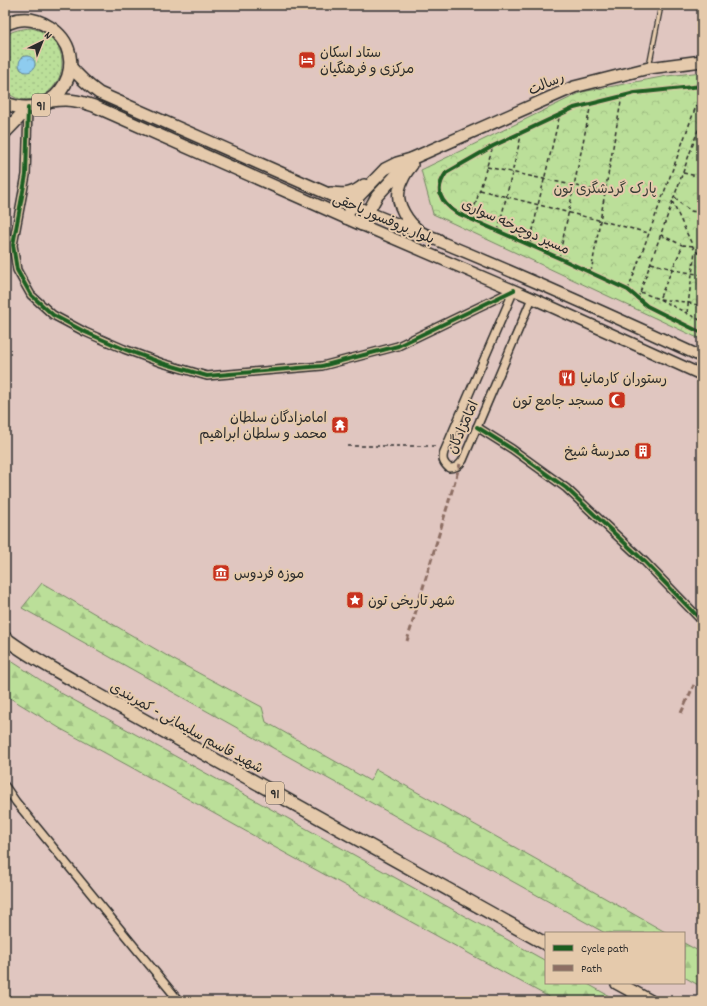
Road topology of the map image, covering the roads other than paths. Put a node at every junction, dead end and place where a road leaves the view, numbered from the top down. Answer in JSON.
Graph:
{"nodes":[{"id":1,"x":661,"y":5,"type":"edge"},
{"id":2,"x":5,"y":24,"type":"edge"},
{"id":3,"x":702,"y":61,"type":"edge"},
{"id":4,"x":70,"y":66,"type":"junction"},
{"id":5,"x":649,"y":68,"type":"junction"},
{"id":6,"x":51,"y":101,"type":"junction"},
{"id":7,"x":5,"y":103,"type":"edge"},
{"id":8,"x":28,"y":108,"type":"junction"},
{"id":9,"x":5,"y":132,"type":"edge"},
{"id":10,"x":416,"y":157,"type":"junction"},
{"id":11,"x":385,"y":169,"type":"junction"},
{"id":12,"x":324,"y":192,"type":"junction"},
{"id":13,"x":355,"y":201,"type":"junction"},
{"id":14,"x":370,"y":208,"type":"junction"},
{"id":15,"x":346,"y":218,"type":"junction"},
{"id":16,"x":362,"y":225,"type":"junction"},
{"id":17,"x":438,"y":240,"type":"junction"},
{"id":18,"x":433,"y":256,"type":"junction"},
{"id":19,"x":514,"y":290,"type":"junction"},
{"id":20,"x":532,"y":298,"type":"junction"},
{"id":21,"x":702,"y":357,"type":"edge"},
{"id":22,"x":702,"y":375,"type":"edge"},
{"id":23,"x":477,"y":427,"type":"junction"},
{"id":24,"x":702,"y":621,"type":"edge"},
{"id":25,"x":5,"y":638,"type":"edge"},
{"id":26,"x":5,"y":786,"type":"edge"},
{"id":27,"x":545,"y":943,"type":"edge"},
{"id":28,"x":619,"y":984,"type":"edge"},
{"id":29,"x":179,"y":1001,"type":"edge"},
{"id":30,"x":650,"y":1001,"type":"edge"}],
"edges":[{"from":1,"to":5,"type":"lane"},
{"from":2,"to":4,"type":"highway","number":"91"},
{"from":3,"to":5,"type":"main road","name":"رسالت"},
{"from":4,"to":6,"type":"highway","number":"91"},
{"from":4,"to":12,"type":"main road","name":"بلوار پروفسور یاحقی"},
{"from":5,"to":10,"type":"main road","name":"رسالت"},
{"from":6,"to":8,"type":"highway","number":"91"},
{"from":6,"to":15,"type":"main road","name":"بلوار پروفسور یاحقی"},
{"from":7,"to":8,"type":"highway","number":"91"},
{"from":8,"to":9,"type":"highway","number":"91"},
{"from":8,"to":19,"type":"street"},
{"from":10,"to":11,"type":"main road","name":"رسالت"},
{"from":10,"to":14,"type":"main road","name":"رسالت"},
{"from":10,"to":17,"type":"main road"},
{"from":11,"to":12,"type":"main road"},
{"from":11,"to":13,"type":"main road","name":"رسالت"},
{"from":12,"to":13,"type":"main road","name":"بلوار پروفسور یاحقی"},
{"from":13,"to":14,"type":"main road","name":"بلوار پروفسور یاحقی"},
{"from":13,"to":15,"type":"main road","name":"رسالت"},
{"from":14,"to":16,"type":"main road","name":"رسالت"},
{"from":14,"to":17,"type":"main road","name":"بلوار پروفسور یاحقی"},
{"from":15,"to":16,"type":"main road","name":"بلوار پروفسور یاحقی"},
{"from":16,"to":18,"type":"main road","name":"بلوار پروفسور یاحقی"},
{"from":17,"to":18,"type":"main road"},
{"from":17,"to":21,"type":"main road","name":"بلوار پروفسور یاحقی"},
{"from":18,"to":19,"type":"main road","name":"بلوار پروفسور یاحقی"},
{"from":19,"to":20,"type":"main road","name":"بلوار پروفسور یاحقی"},
{"from":19,"to":23,"type":"street","name":"امامزادگان"},
{"from":20,"to":22,"type":"main road","name":"بلوار پروفسور یاحقی"},
{"from":20,"to":23,"type":"street","name":"امامزادگان"},
{"from":23,"to":24,"type":"street"},
{"from":25,"to":27,"type":"highway","name":"شهید قاسم سلیمانی - کمربندی","number":"91"},
{"from":26,"to":29,"type":"street"},
{"from":28,"to":30,"type":"highway"}]}
